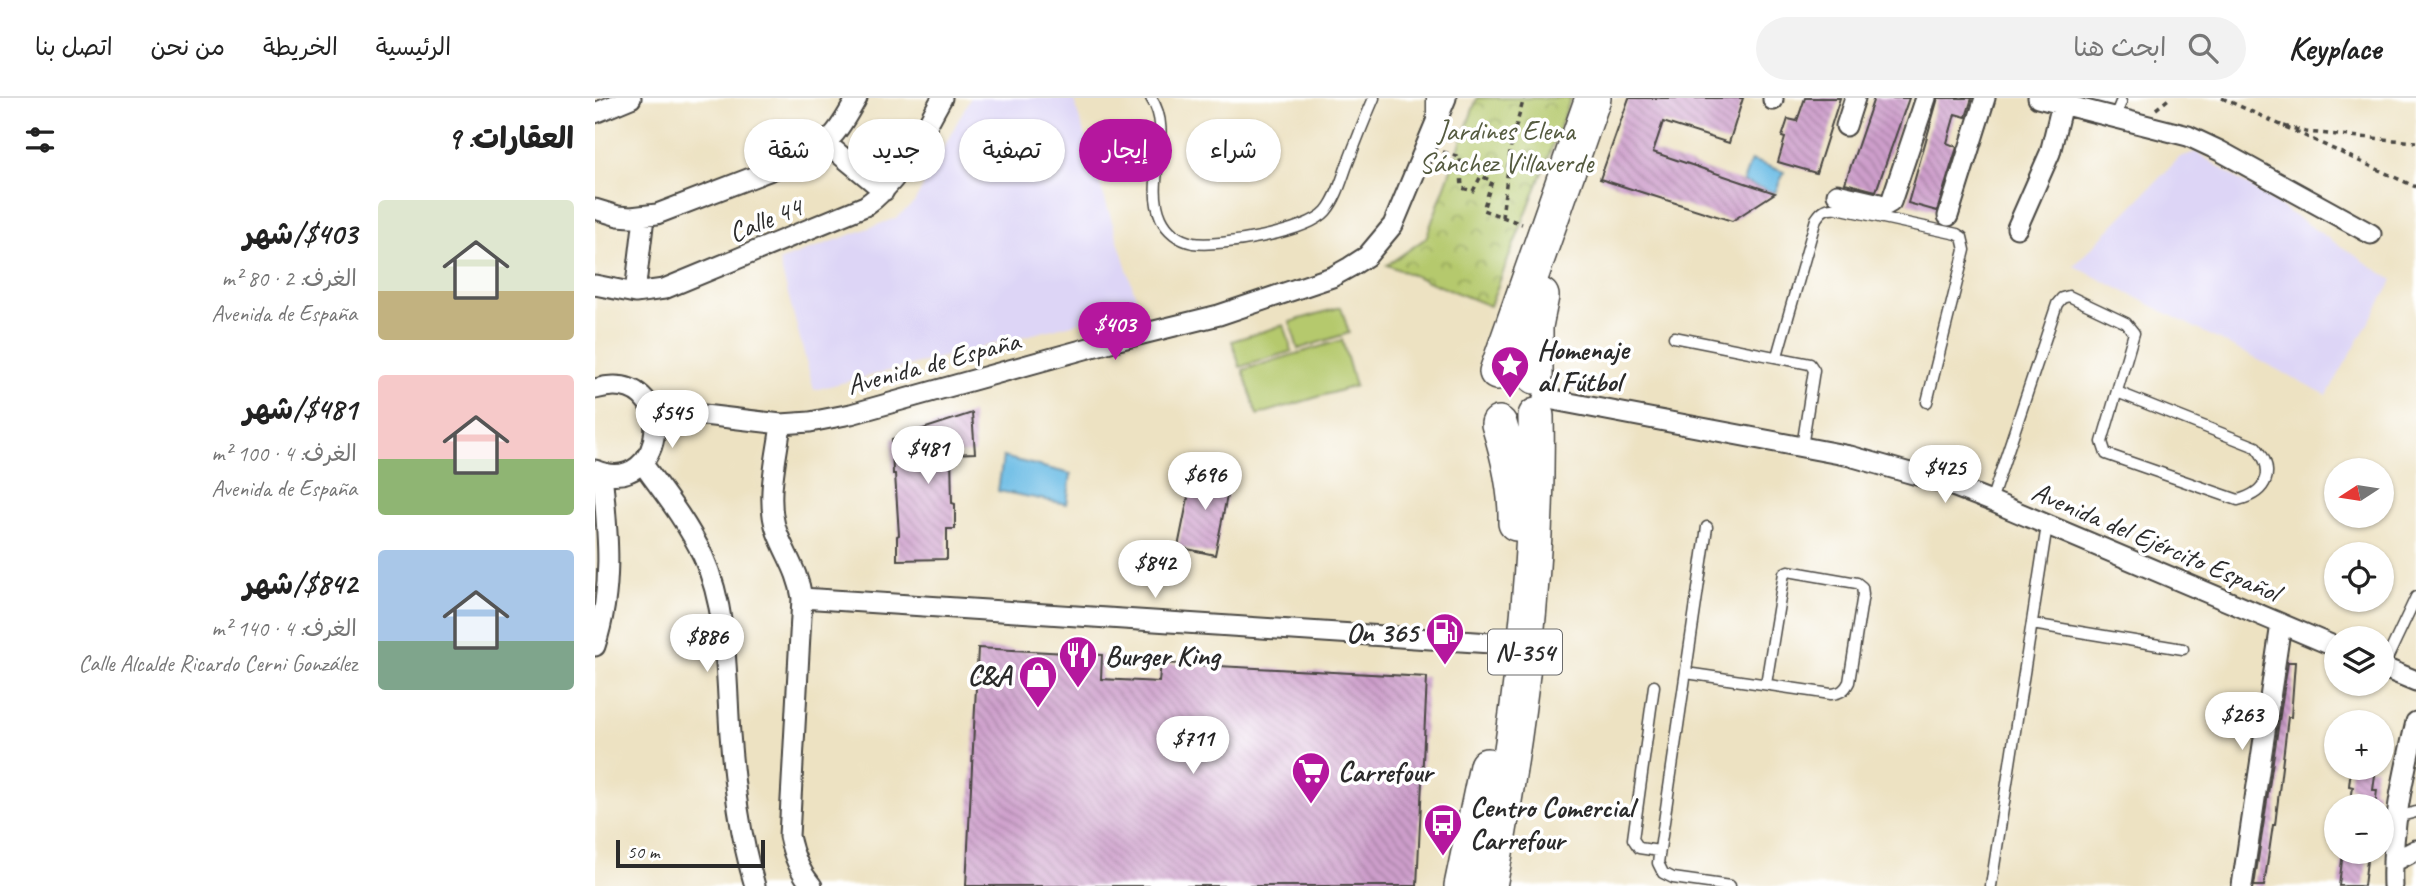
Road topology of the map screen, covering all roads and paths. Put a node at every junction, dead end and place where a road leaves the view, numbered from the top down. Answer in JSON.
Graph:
{"nodes":[{"id":1,"x":631,"y":98,"type":"edge"},
{"id":2,"x":857,"y":98,"type":"edge"},
{"id":3,"x":942,"y":98,"type":"edge"},
{"id":4,"x":1151,"y":98,"type":"edge"},
{"id":5,"x":1374,"y":98,"type":"edge"},
{"id":6,"x":1431,"y":98,"type":"edge"},
{"id":7,"x":1446,"y":98,"type":"edge"},
{"id":8,"x":1524,"y":98,"type":"edge"},
{"id":9,"x":1593,"y":98,"type":"edge"},
{"id":10,"x":1607,"y":98,"type":"edge"},
{"id":11,"x":1855,"y":98,"type":"edge"},
{"id":12,"x":1926,"y":98,"type":"edge"},
{"id":13,"x":1985,"y":98,"type":"edge"},
{"id":14,"x":2038,"y":98,"type":"edge"},
{"id":15,"x":2222,"y":98,"type":"edge"},
{"id":16,"x":2063,"y":104,"type":"junction"},
{"id":17,"x":595,"y":113,"type":"edge"},
{"id":18,"x":2250,"y":113,"type":"junction"},
{"id":19,"x":1846,"y":125,"type":"dead end"},
{"id":20,"x":1433,"y":126,"type":"junction"},
{"id":21,"x":834,"y":136,"type":"edge"},
{"id":22,"x":2416,"y":142,"type":"edge"},
{"id":23,"x":1426,"y":145,"type":"junction"},
{"id":24,"x":834,"y":150,"type":"edge"},
{"id":25,"x":744,"y":180,"type":"edge"},
{"id":26,"x":2416,"y":187,"type":"edge"},
{"id":27,"x":884,"y":191,"type":"junction"},
{"id":28,"x":1837,"y":194,"type":"dead end"},
{"id":29,"x":595,"y":209,"type":"edge"},
{"id":30,"x":1948,"y":216,"type":"dead end"},
{"id":31,"x":644,"y":217,"type":"junction"},
{"id":32,"x":1502,"y":217,"type":"junction"},
{"id":33,"x":2017,"y":229,"type":"dead end"},
{"id":34,"x":1547,"y":232,"type":"junction"},
{"id":35,"x":2371,"y":234,"type":"dead end"},
{"id":36,"x":595,"y":285,"type":"edge"},
{"id":37,"x":635,"y":293,"type":"junction"},
{"id":38,"x":1674,"y":337,"type":"dead end"},
{"id":39,"x":1777,"y":356,"type":"junction"},
{"id":40,"x":1497,"y":372,"type":"junction"},
{"id":41,"x":599,"y":385,"type":"edge"},
{"id":42,"x":2117,"y":392,"type":"junction"},
{"id":43,"x":1538,"y":397,"type":"junction"},
{"id":44,"x":1927,"y":402,"type":"dead end"},
{"id":45,"x":656,"y":422,"type":"junction"},
{"id":46,"x":781,"y":424,"type":"junction"},
{"id":47,"x":1499,"y":424,"type":"junction"},
{"id":48,"x":1802,"y":447,"type":"junction"},
{"id":49,"x":642,"y":463,"type":"junction"},
{"id":50,"x":599,"y":472,"type":"edge"},
{"id":51,"x":1991,"y":501,"type":"junction"},
{"id":52,"x":2047,"y":525,"type":"junction"},
{"id":53,"x":1707,"y":527,"type":"dead end"},
{"id":54,"x":2416,"y":597,"type":"edge"},
{"id":55,"x":802,"y":598,"type":"junction"},
{"id":56,"x":2032,"y":624,"type":"junction"},
{"id":57,"x":2281,"y":624,"type":"junction"},
{"id":58,"x":723,"y":640,"type":"junction"},
{"id":59,"x":2394,"y":642,"type":"edge"},
{"id":60,"x":693,"y":643,"type":"dead end"},
{"id":61,"x":2324,"y":643,"type":"edge"},
{"id":62,"x":1506,"y":644,"type":"junction"},
{"id":63,"x":595,"y":646,"type":"edge"},
{"id":64,"x":2183,"y":649,"type":"dead end"},
{"id":65,"x":2394,"y":672,"type":"edge"},
{"id":66,"x":1686,"y":673,"type":"junction"},
{"id":67,"x":2416,"y":681,"type":"edge"},
{"id":68,"x":1766,"y":684,"type":"junction"},
{"id":69,"x":1654,"y":687,"type":"dead end"},
{"id":70,"x":2416,"y":722,"type":"edge"},
{"id":71,"x":2413,"y":748,"type":"edge"},
{"id":72,"x":2416,"y":812,"type":"edge"},
{"id":73,"x":2396,"y":817,"type":"junction"},
{"id":74,"x":2394,"y":847,"type":"edge"},
{"id":75,"x":2416,"y":850,"type":"edge"},
{"id":76,"x":1659,"y":851,"type":"junction"},
{"id":77,"x":2394,"y":861,"type":"edge"},
{"id":78,"x":2393,"y":864,"type":"edge"},
{"id":79,"x":755,"y":886,"type":"edge"},
{"id":80,"x":812,"y":886,"type":"edge"},
{"id":81,"x":1462,"y":886,"type":"edge"},
{"id":82,"x":1489,"y":886,"type":"edge"},
{"id":83,"x":1730,"y":886,"type":"edge"},
{"id":84,"x":1991,"y":886,"type":"edge"},
{"id":85,"x":2242,"y":886,"type":"edge"},
{"id":86,"x":2393,"y":886,"type":"edge"}],
"edges":[{"from":1,"to":17,"type":"street"},
{"from":2,"to":21,"type":"street"},
{"from":3,"to":27,"type":"street","name":"Calle 44"},
{"from":4,"to":5,"type":"lane"},
{"from":6,"to":20,"type":"lane"},
{"from":7,"to":20,"type":"street","name":"Avenida de España"},
{"from":8,"to":32,"type":"path"},
{"from":9,"to":34,"type":"highway","number":"N-354"},
{"from":10,"to":43,"type":"highway","number":"N-354"},
{"from":11,"to":19,"type":"street"},
{"from":12,"to":28,"type":"street"},
{"from":13,"to":30,"type":"street"},
{"from":14,"to":16,"type":"street"},
{"from":15,"to":18,"type":"path"},
{"from":16,"to":33,"type":"street"},
{"from":16,"to":35,"type":"street"},
{"from":18,"to":22,"type":"path"},
{"from":18,"to":26,"type":"path"},
{"from":20,"to":23,"type":"street","name":"Avenida de España"},
{"from":23,"to":32,"type":"path"},
{"from":23,"to":46,"type":"street","name":"Avenida de España"},
{"from":24,"to":27,"type":"street"},
{"from":25,"to":31,"type":"street"},
{"from":27,"to":37,"type":"street","name":"Calle 44"},
{"from":29,"to":31,"type":"street"},
{"from":31,"to":37,"type":"street"},
{"from":32,"to":34,"type":"path"},
{"from":34,"to":40,"type":"highway","number":"N-354"},
{"from":36,"to":37,"type":"street","name":"Calle 44"},
{"from":38,"to":39,"type":"lane"},
{"from":39,"to":44,"type":"lane"},
{"from":39,"to":48,"type":"lane"},
{"from":40,"to":43,"type":"highway"},
{"from":40,"to":47,"type":"highway","number":"N-354"},
{"from":41,"to":45,"type":"street"},
{"from":42,"to":42,"type":"lane"},
{"from":42,"to":51,"type":"lane"},
{"from":43,"to":47,"type":"highway"},
{"from":43,"to":48,"type":"street","name":"Avenida del Ejército Español"},
{"from":43,"to":82,"type":"highway","number":"N-354"},
{"from":45,"to":46,"type":"street","name":"Avenida de España"},
{"from":45,"to":49,"type":"street"},
{"from":46,"to":55,"type":"street"},
{"from":47,"to":62,"type":"highway","number":"N-354"},
{"from":48,"to":51,"type":"street","name":"Avenida del Ejército Español"},
{"from":49,"to":50,"type":"street"},
{"from":49,"to":58,"type":"street"},
{"from":50,"to":63,"type":"street"},
{"from":51,"to":52,"type":"street","name":"Avenida del Ejército Español"},
{"from":52,"to":56,"type":"lane"},
{"from":52,"to":57,"type":"street","name":"Avenida del Ejército Español"},
{"from":53,"to":66,"type":"lane"},
{"from":54,"to":59,"type":"lane"},
{"from":55,"to":62,"type":"street"},
{"from":55,"to":80,"type":"street"},
{"from":56,"to":64,"type":"lane"},
{"from":56,"to":84,"type":"lane"},
{"from":57,"to":61,"type":"street","name":"Avenida del Ejército Español"},
{"from":57,"to":85,"type":"street"},
{"from":58,"to":60,"type":"lane"},
{"from":58,"to":79,"type":"street"},
{"from":62,"to":81,"type":"highway","number":"N-354"},
{"from":65,"to":67,"type":"street"},
{"from":66,"to":68,"type":"lane"},
{"from":66,"to":76,"type":"lane"},
{"from":68,"to":68,"type":"lane"},
{"from":69,"to":76,"type":"lane"},
{"from":70,"to":71,"type":"street"},
{"from":71,"to":73,"type":"street"},
{"from":72,"to":73,"type":"lane"},
{"from":73,"to":74,"type":"street"},
{"from":75,"to":77,"type":"street"},
{"from":76,"to":83,"type":"lane"},
{"from":78,"to":86,"type":"street"}]}
